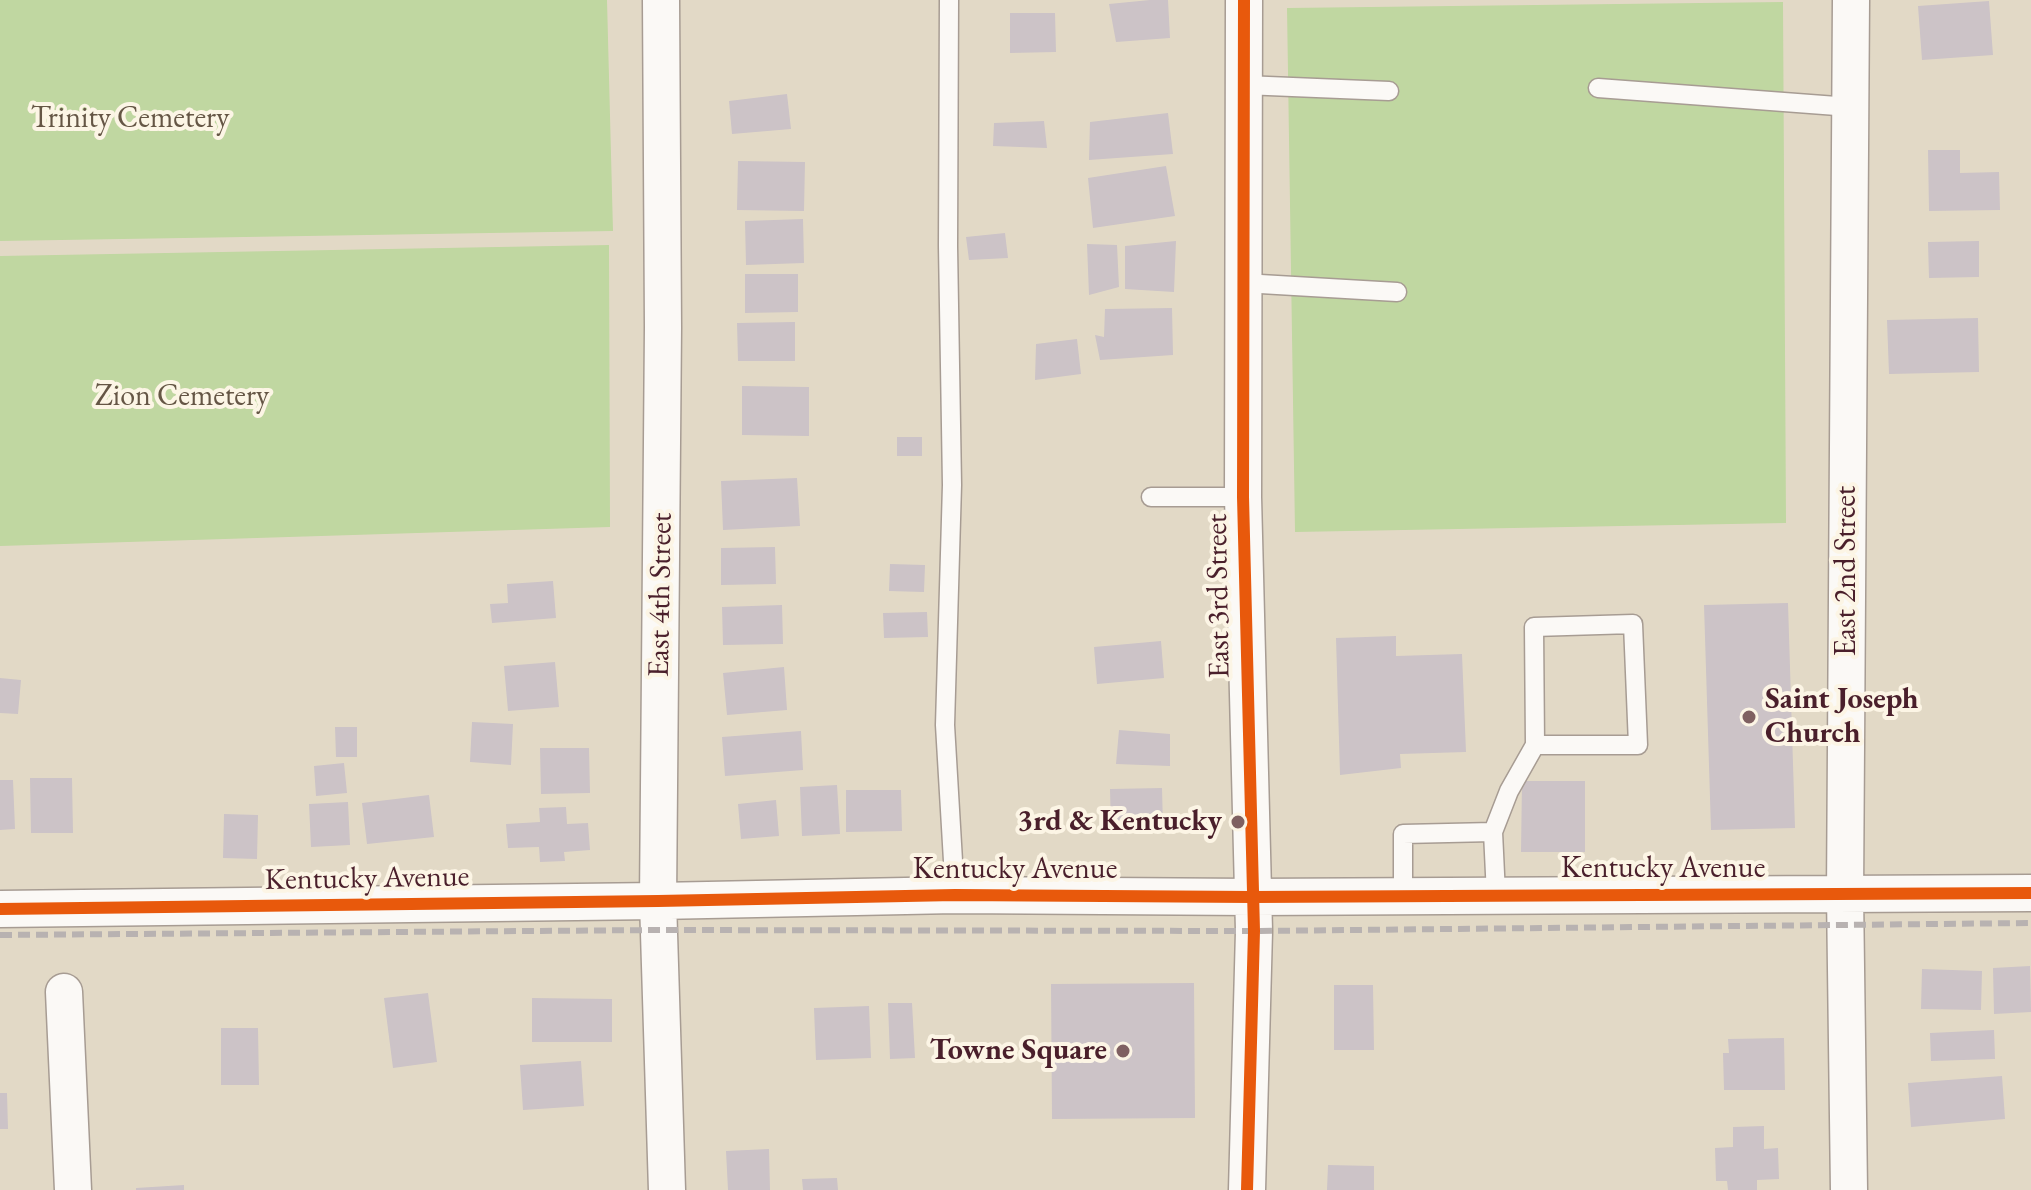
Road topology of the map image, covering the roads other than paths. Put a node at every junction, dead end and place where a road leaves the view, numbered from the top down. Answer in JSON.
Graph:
{"nodes":[{"id":1,"x":661,"y":0,"type":"edge"},
{"id":2,"x":949,"y":0,"type":"edge"},
{"id":3,"x":1244,"y":0,"type":"edge"},
{"id":4,"x":1851,"y":0,"type":"edge"},
{"id":5,"x":1244,"y":85,"type":"junction"},
{"id":6,"x":1598,"y":88,"type":"dead end"},
{"id":7,"x":1389,"y":91,"type":"dead end"},
{"id":8,"x":1850,"y":107,"type":"junction"},
{"id":9,"x":1243,"y":283,"type":"junction"},
{"id":10,"x":1397,"y":292,"type":"dead end"},
{"id":11,"x":1151,"y":497,"type":"dead end"},
{"id":12,"x":1243,"y":497,"type":"junction"},
{"id":13,"x":1535,"y":745,"type":"junction"},
{"id":14,"x":1493,"y":832,"type":"junction"},
{"id":15,"x":2031,"y":893,"type":"edge"},
{"id":16,"x":1845,"y":894,"type":"junction"},
{"id":17,"x":955,"y":895,"type":"junction"},
{"id":18,"x":1496,"y":895,"type":"junction"},
{"id":19,"x":1403,"y":896,"type":"junction"},
{"id":20,"x":1252,"y":897,"type":"junction"},
{"id":21,"x":658,"y":901,"type":"junction"},
{"id":22,"x":0,"y":909,"type":"edge"},
{"id":23,"x":64,"y":992,"type":"dead end"},
{"id":24,"x":73,"y":1190,"type":"edge"},
{"id":25,"x":667,"y":1190,"type":"edge"},
{"id":26,"x":1247,"y":1190,"type":"edge"},
{"id":27,"x":1849,"y":1190,"type":"edge"}],
"edges":[{"from":1,"to":21,"type":"street","name":"East 4th Street"},
{"from":2,"to":17,"type":"lane"},
{"from":3,"to":5,"type":"street","name":"East 3rd Street"},
{"from":4,"to":8,"type":"street","name":"East 2nd Street"},
{"from":5,"to":7,"type":"lane"},
{"from":5,"to":9,"type":"street","name":"East 3rd Street"},
{"from":6,"to":8,"type":"lane"},
{"from":8,"to":16,"type":"street","name":"East 2nd Street"},
{"from":9,"to":10,"type":"lane"},
{"from":9,"to":12,"type":"street","name":"East 3rd Street"},
{"from":11,"to":12,"type":"lane"},
{"from":12,"to":20,"type":"street","name":"East 3rd Street"},
{"from":13,"to":13,"type":"lane"},
{"from":13,"to":14,"type":"lane"},
{"from":14,"to":18,"type":"lane"},
{"from":14,"to":19,"type":"lane"},
{"from":15,"to":16,"type":"street","name":"Kentucky Avenue"},
{"from":16,"to":18,"type":"street","name":"Kentucky Avenue"},
{"from":16,"to":27,"type":"street","name":"East 2nd Street"},
{"from":17,"to":20,"type":"street","name":"Kentucky Avenue"},
{"from":17,"to":21,"type":"street","name":"Kentucky Avenue"},
{"from":18,"to":19,"type":"street","name":"Kentucky Avenue"},
{"from":19,"to":20,"type":"street","name":"Kentucky Avenue"},
{"from":20,"to":26,"type":"street","name":"East 3rd Street"},
{"from":21,"to":22,"type":"street","name":"Kentucky Avenue"},
{"from":21,"to":25,"type":"street","name":"East 4th Street"},
{"from":23,"to":24,"type":"street"}]}
